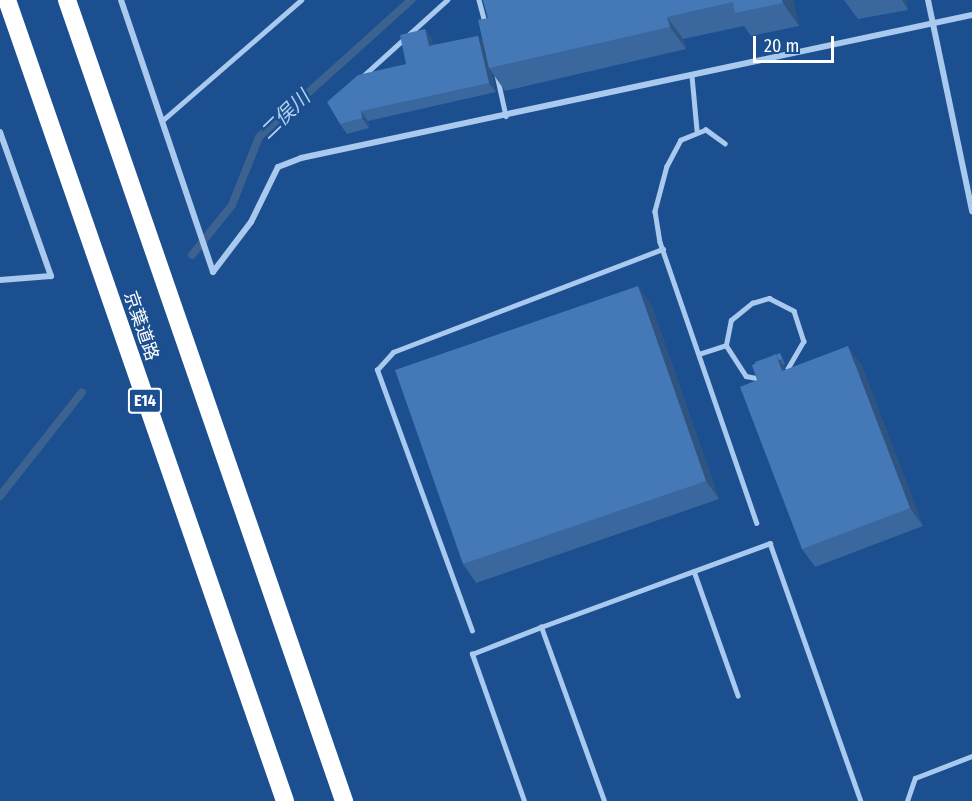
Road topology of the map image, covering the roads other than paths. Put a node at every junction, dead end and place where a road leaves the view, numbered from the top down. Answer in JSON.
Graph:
{"nodes":[{"id":1,"x":7,"y":0,"type":"edge"},
{"id":2,"x":67,"y":0,"type":"edge"},
{"id":3,"x":121,"y":0,"type":"edge"},
{"id":4,"x":301,"y":0,"type":"edge"},
{"id":5,"x":447,"y":0,"type":"edge"},
{"id":6,"x":479,"y":0,"type":"edge"},
{"id":7,"x":928,"y":0,"type":"edge"},
{"id":8,"x":972,"y":15,"type":"edge"},
{"id":9,"x":933,"y":23,"type":"junction"},
{"id":10,"x":487,"y":35,"type":"edge"},
{"id":11,"x":495,"y":70,"type":"edge"},
{"id":12,"x":692,"y":76,"type":"junction"},
{"id":13,"x":357,"y":82,"type":"edge"},
{"id":14,"x":506,"y":116,"type":"junction"},
{"id":15,"x":163,"y":120,"type":"junction"},
{"id":16,"x":697,"y":130,"type":"junction"},
{"id":17,"x":0,"y":132,"type":"edge"},
{"id":18,"x":725,"y":144,"type":"dead end"},
{"id":19,"x":972,"y":211,"type":"edge"},
{"id":20,"x":663,"y":249,"type":"junction"},
{"id":21,"x":0,"y":280,"type":"edge"},
{"id":22,"x":726,"y":345,"type":"junction"},
{"id":23,"x":699,"y":354,"type":"junction"},
{"id":24,"x":779,"y":373,"type":"edge"},
{"id":25,"x":771,"y":376,"type":"edge"},
{"id":26,"x":757,"y":523,"type":"dead end"},
{"id":27,"x":694,"y":571,"type":"junction"},
{"id":28,"x":541,"y":627,"type":"junction"},
{"id":29,"x":472,"y":631,"type":"dead end"},
{"id":30,"x":738,"y":695,"type":"dead end"},
{"id":31,"x":972,"y":756,"type":"edge"},
{"id":32,"x":285,"y":801,"type":"edge"},
{"id":33,"x":344,"y":801,"type":"edge"},
{"id":34,"x":524,"y":801,"type":"edge"},
{"id":35,"x":604,"y":801,"type":"edge"},
{"id":36,"x":861,"y":801,"type":"edge"},
{"id":37,"x":907,"y":801,"type":"edge"}],
"edges":[{"from":1,"to":32,"type":"highway","name":"京葉道路","number":"E14"},
{"from":2,"to":33,"type":"highway","name":"京葉道路"},
{"from":3,"to":15,"type":"street"},
{"from":4,"to":15,"type":"lane"},
{"from":5,"to":13,"type":"lane"},
{"from":6,"to":10,"type":"lane"},
{"from":7,"to":9,"type":"street"},
{"from":8,"to":9,"type":"street"},
{"from":9,"to":12,"type":"street"},
{"from":9,"to":19,"type":"street"},
{"from":11,"to":14,"type":"lane"},
{"from":12,"to":14,"type":"street"},
{"from":12,"to":16,"type":"lane"},
{"from":14,"to":15,"type":"street"},
{"from":16,"to":18,"type":"lane"},
{"from":16,"to":20,"type":"lane"},
{"from":17,"to":21,"type":"street"},
{"from":20,"to":23,"type":"lane"},
{"from":20,"to":29,"type":"lane"},
{"from":22,"to":23,"type":"lane"},
{"from":22,"to":24,"type":"lane"},
{"from":22,"to":25,"type":"lane"},
{"from":23,"to":26,"type":"lane"},
{"from":27,"to":28,"type":"lane"},
{"from":27,"to":30,"type":"lane"},
{"from":27,"to":36,"type":"lane"},
{"from":28,"to":34,"type":"lane"},
{"from":28,"to":35,"type":"lane"},
{"from":31,"to":37,"type":"lane"}]}
